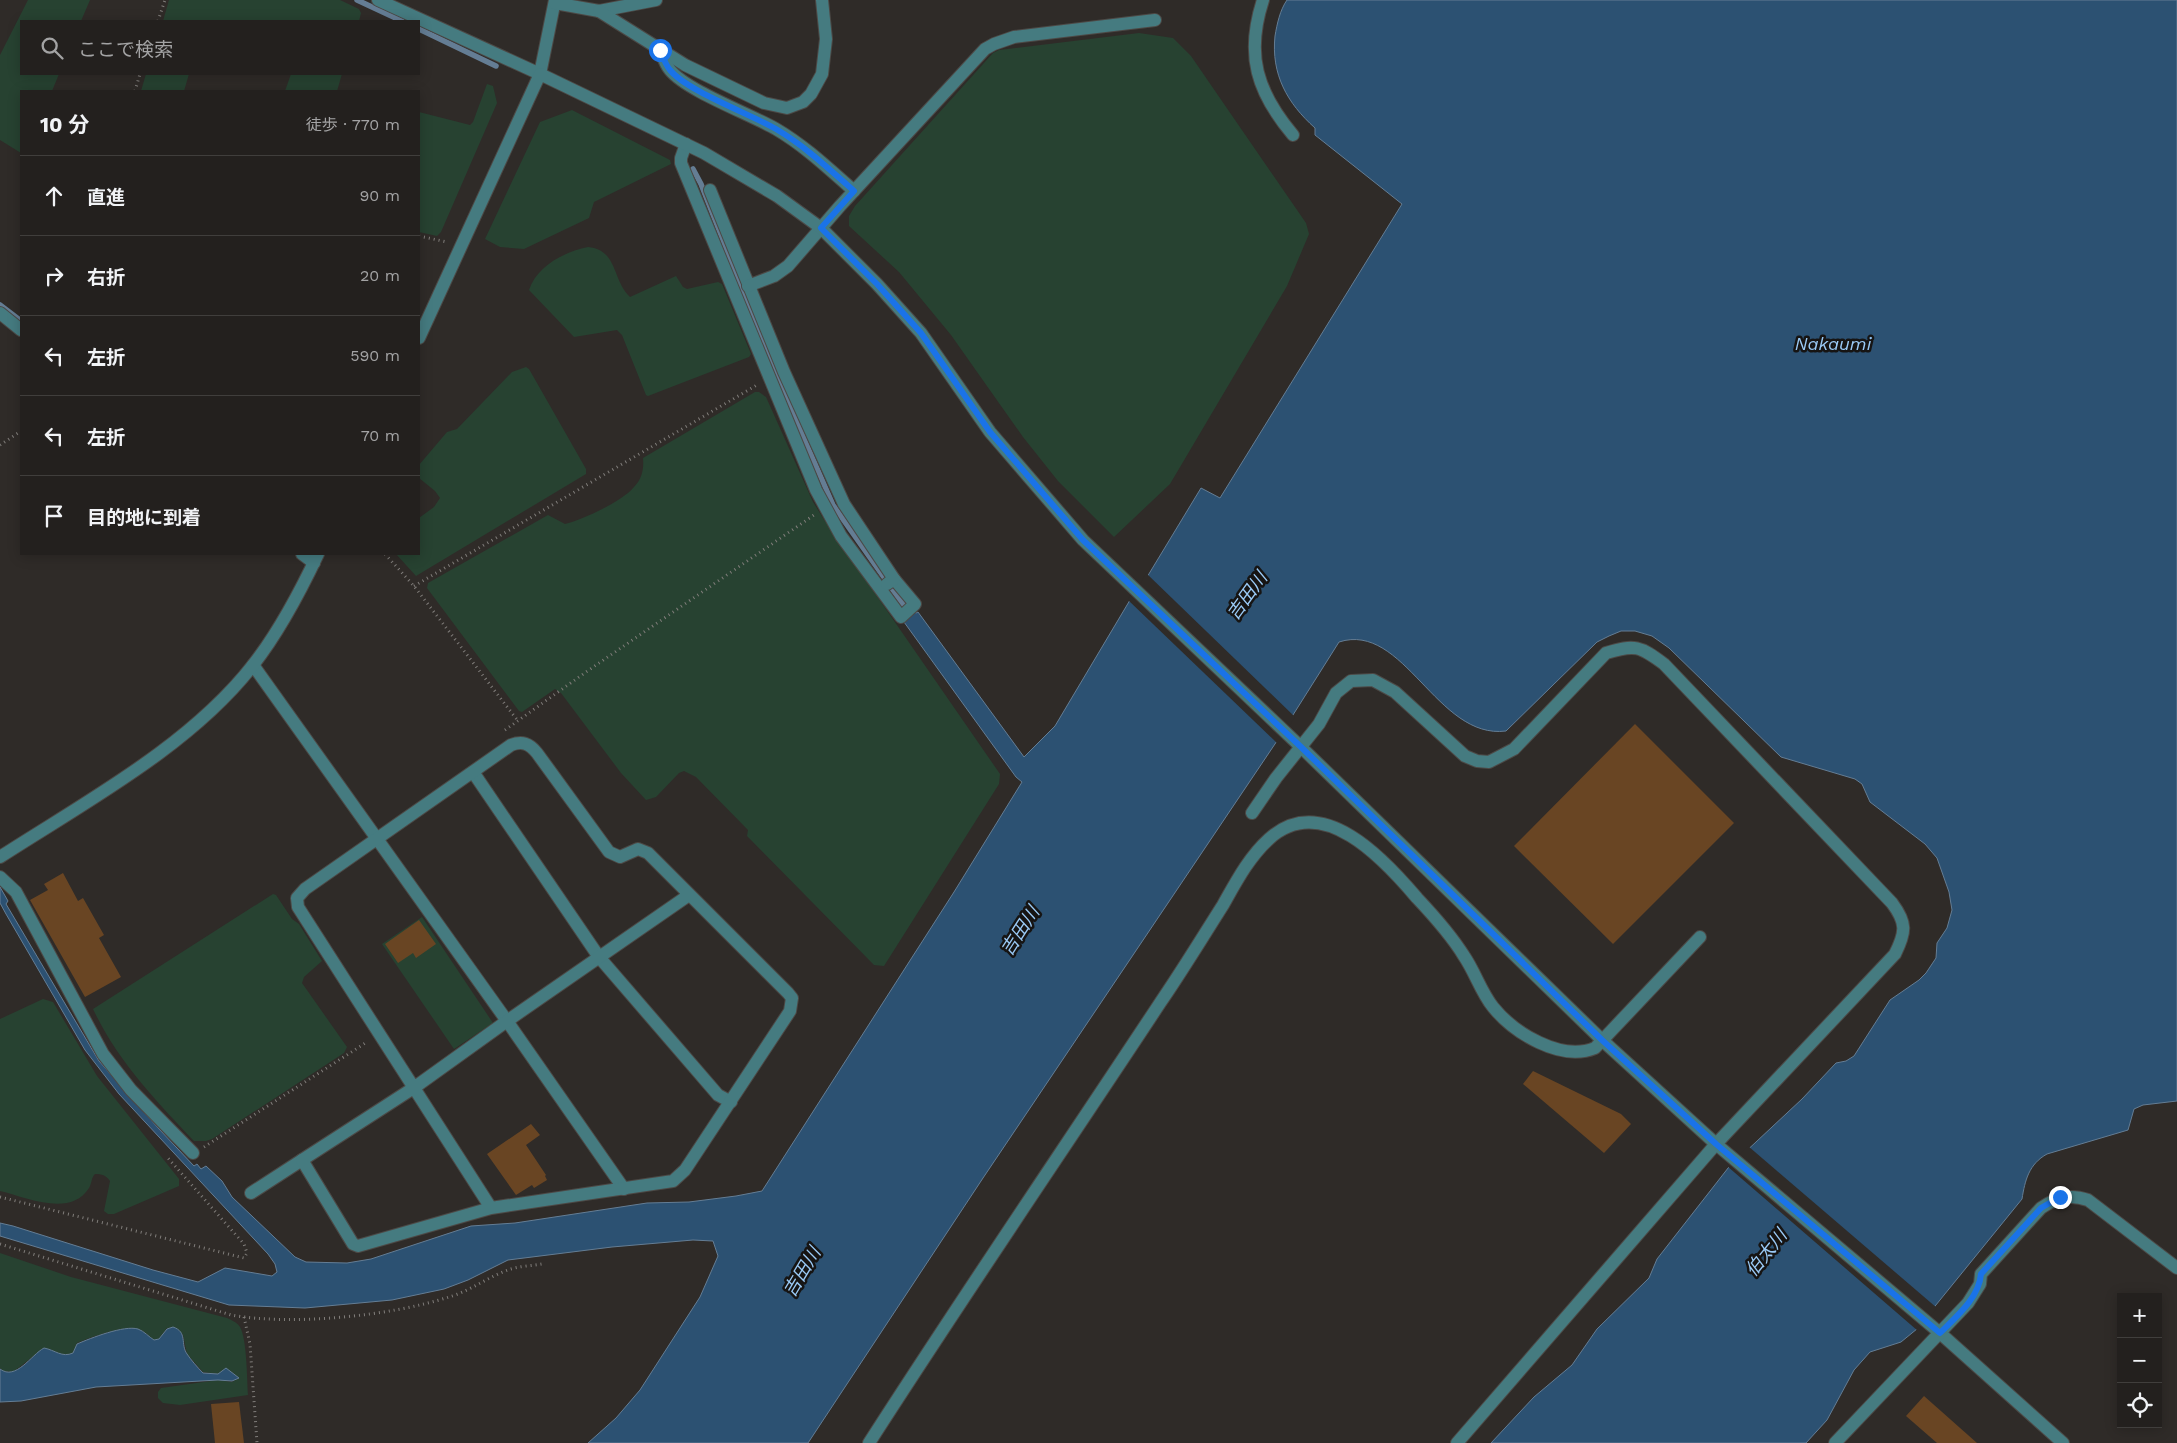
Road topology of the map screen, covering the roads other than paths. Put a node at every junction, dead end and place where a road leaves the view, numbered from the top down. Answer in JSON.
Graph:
{"nodes":[{"id":1,"x":378,"y":0,"type":"edge"},
{"id":2,"x":656,"y":0,"type":"edge"},
{"id":3,"x":822,"y":0,"type":"edge"},
{"id":4,"x":1263,"y":0,"type":"edge"},
{"id":5,"x":555,"y":2,"type":"edge"},
{"id":6,"x":599,"y":11,"type":"junction"},
{"id":7,"x":1155,"y":20,"type":"dead end"},
{"id":8,"x":660,"y":50,"type":"junction"},
{"id":9,"x":540,"y":74,"type":"junction"},
{"id":10,"x":1293,"y":135,"type":"dead end"},
{"id":11,"x":686,"y":144,"type":"junction"},
{"id":12,"x":710,"y":190,"type":"dead end"},
{"id":13,"x":854,"y":191,"type":"junction"},
{"id":14,"x":821,"y":228,"type":"junction"},
{"id":15,"x":748,"y":286,"type":"junction"},
{"id":16,"x":0,"y":313,"type":"edge"},
{"id":17,"x":20,"y":329,"type":"edge"},
{"id":18,"x":420,"y":336,"type":"edge"},
{"id":19,"x":784,"y":372,"type":"junction"},
{"id":20,"x":769,"y":378,"type":"junction"},
{"id":21,"x":316,"y":558,"type":"edge"},
{"id":22,"x":887,"y":584,"type":"junction"},
{"id":23,"x":253,"y":665,"type":"junction"},
{"id":24,"x":1301,"y":747,"type":"junction"},
{"id":25,"x":473,"y":772,"type":"junction"},
{"id":26,"x":1252,"y":814,"type":"dead end"},
{"id":27,"x":376,"y":839,"type":"junction"},
{"id":28,"x":0,"y":857,"type":"edge"},
{"id":29,"x":0,"y":877,"type":"edge"},
{"id":30,"x":690,"y":895,"type":"junction"},
{"id":31,"x":1700,"y":937,"type":"dead end"},
{"id":32,"x":599,"y":957,"type":"junction"},
{"id":33,"x":507,"y":1021,"type":"junction"},
{"id":34,"x":1602,"y":1040,"type":"junction"},
{"id":35,"x":415,"y":1087,"type":"junction"},
{"id":36,"x":731,"y":1102,"type":"junction"},
{"id":37,"x":1716,"y":1144,"type":"junction"},
{"id":38,"x":193,"y":1153,"type":"road end"},
{"id":39,"x":302,"y":1160,"type":"junction"},
{"id":40,"x":624,"y":1190,"type":"junction"},
{"id":41,"x":251,"y":1192,"type":"dead end"},
{"id":42,"x":491,"y":1208,"type":"junction"},
{"id":43,"x":2177,"y":1268,"type":"edge"},
{"id":44,"x":1940,"y":1333,"type":"junction"},
{"id":45,"x":868,"y":1443,"type":"edge"},
{"id":46,"x":1456,"y":1443,"type":"edge"},
{"id":47,"x":1835,"y":1443,"type":"edge"},
{"id":48,"x":2063,"y":1443,"type":"edge"}],
"edges":[{"from":1,"to":9,"type":"street"},
{"from":2,"to":6,"type":"street"},
{"from":3,"to":8,"type":"street"},
{"from":4,"to":10,"type":"street"},
{"from":5,"to":6,"type":"street"},
{"from":5,"to":9,"type":"street"},
{"from":6,"to":8,"type":"street"},
{"from":7,"to":13,"type":"street"},
{"from":8,"to":13,"type":"street"},
{"from":9,"to":11,"type":"street"},
{"from":9,"to":18,"type":"street"},
{"from":11,"to":14,"type":"street"},
{"from":11,"to":20,"type":"street"},
{"from":12,"to":15,"type":"street"},
{"from":13,"to":14,"type":"street"},
{"from":14,"to":15,"type":"street"},
{"from":14,"to":24,"type":"street"},
{"from":15,"to":19,"type":"street"},
{"from":16,"to":17,"type":"street"},
{"from":19,"to":20,"type":"street"},
{"from":19,"to":22,"type":"street"},
{"from":20,"to":22,"type":"street"},
{"from":21,"to":23,"type":"street"},
{"from":22,"to":22,"type":"street"},
{"from":23,"to":27,"type":"street"},
{"from":23,"to":28,"type":"street"},
{"from":24,"to":26,"type":"street"},
{"from":24,"to":34,"type":"street"},
{"from":24,"to":37,"type":"street"},
{"from":25,"to":27,"type":"street"},
{"from":25,"to":30,"type":"street"},
{"from":25,"to":32,"type":"street"},
{"from":27,"to":33,"type":"street"},
{"from":27,"to":35,"type":"street"},
{"from":29,"to":38,"type":"street"},
{"from":30,"to":32,"type":"street"},
{"from":30,"to":36,"type":"street"},
{"from":31,"to":34,"type":"street"},
{"from":32,"to":33,"type":"street"},
{"from":32,"to":36,"type":"street"},
{"from":33,"to":35,"type":"street"},
{"from":33,"to":40,"type":"street"},
{"from":34,"to":37,"type":"street"},
{"from":34,"to":45,"type":"street"},
{"from":35,"to":39,"type":"street"},
{"from":35,"to":42,"type":"street"},
{"from":36,"to":40,"type":"street"},
{"from":37,"to":44,"type":"street"},
{"from":37,"to":46,"type":"street"},
{"from":39,"to":41,"type":"street"},
{"from":39,"to":42,"type":"street"},
{"from":40,"to":42,"type":"street"},
{"from":43,"to":44,"type":"street"},
{"from":44,"to":47,"type":"street"},
{"from":44,"to":48,"type":"street"}]}
